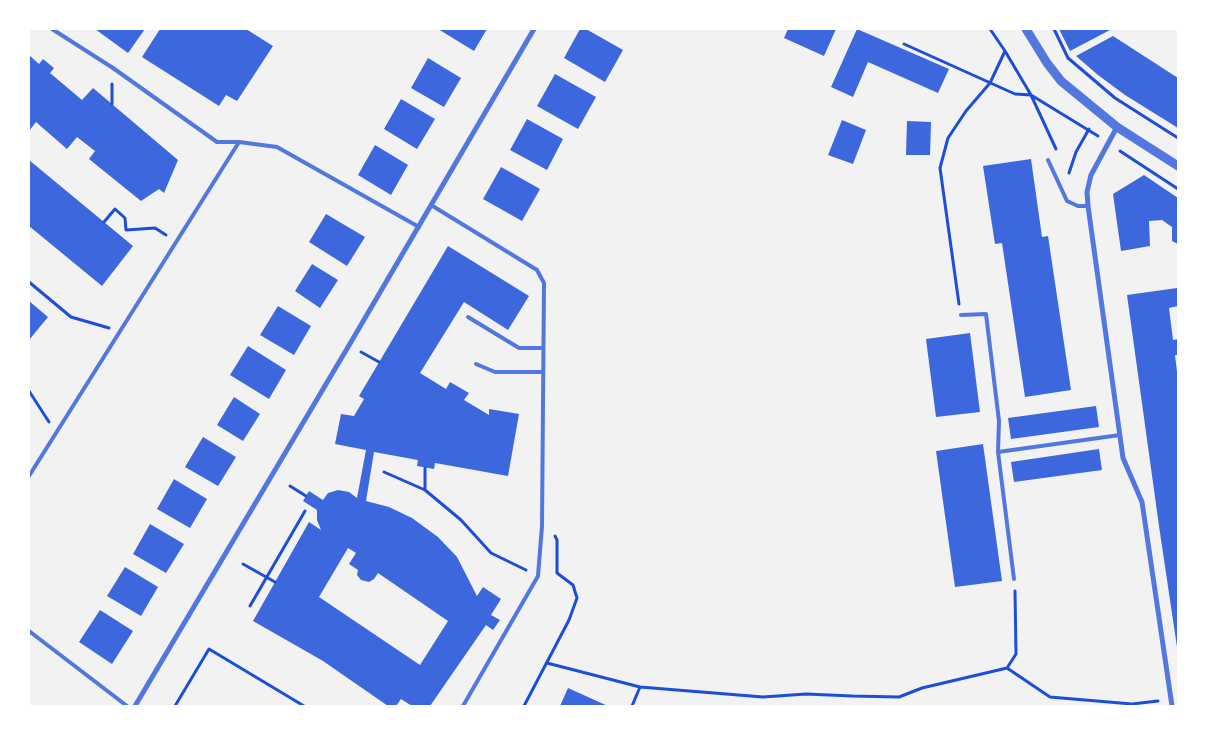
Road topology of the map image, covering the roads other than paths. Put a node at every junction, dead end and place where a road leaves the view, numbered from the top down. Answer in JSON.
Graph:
{"nodes":[{"id":1,"x":52,"y":29,"type":"edge"},
{"id":2,"x":534,"y":29,"type":"edge"},
{"id":3,"x":1026,"y":29,"type":"edge"},
{"id":4,"x":1117,"y":127,"type":"junction"},
{"id":5,"x":239,"y":142,"type":"junction"},
{"id":6,"x":1048,"y":160,"type":"dead end"},
{"id":7,"x":1178,"y":166,"type":"edge"},
{"id":8,"x":431,"y":205,"type":"junction"},
{"id":9,"x":1088,"y":206,"type":"junction"},
{"id":10,"x":419,"y":227,"type":"junction"},
{"id":11,"x":961,"y":314,"type":"road end"},
{"id":12,"x":468,"y":317,"type":"dead end"},
{"id":13,"x":543,"y":348,"type":"junction"},
{"id":14,"x":476,"y":364,"type":"dead end"},
{"id":15,"x":543,"y":372,"type":"junction"},
{"id":16,"x":1120,"y":435,"type":"junction"},
{"id":17,"x":998,"y":452,"type":"junction"},
{"id":18,"x":29,"y":476,"type":"edge"},
{"id":19,"x":1014,"y":579,"type":"road end"},
{"id":20,"x":29,"y":631,"type":"edge"},
{"id":21,"x":1171,"y":703,"type":"edge"},
{"id":22,"x":127,"y":706,"type":"edge"},
{"id":23,"x":135,"y":706,"type":"edge"},
{"id":24,"x":463,"y":706,"type":"edge"}],
"edges":[{"from":1,"to":5,"type":"lane"},
{"from":2,"to":8,"type":"street"},
{"from":3,"to":4,"type":"street"},
{"from":4,"to":7,"type":"street"},
{"from":4,"to":9,"type":"street"},
{"from":5,"to":10,"type":"lane"},
{"from":5,"to":18,"type":"lane"},
{"from":6,"to":9,"type":"lane"},
{"from":8,"to":10,"type":"street"},
{"from":8,"to":13,"type":"lane"},
{"from":9,"to":16,"type":"street"},
{"from":10,"to":23,"type":"street"},
{"from":11,"to":17,"type":"lane"},
{"from":12,"to":13,"type":"lane"},
{"from":13,"to":15,"type":"lane"},
{"from":14,"to":15,"type":"lane"},
{"from":15,"to":24,"type":"lane"},
{"from":16,"to":17,"type":"lane"},
{"from":16,"to":21,"type":"street"},
{"from":17,"to":19,"type":"lane"},
{"from":20,"to":22,"type":"lane"}]}
